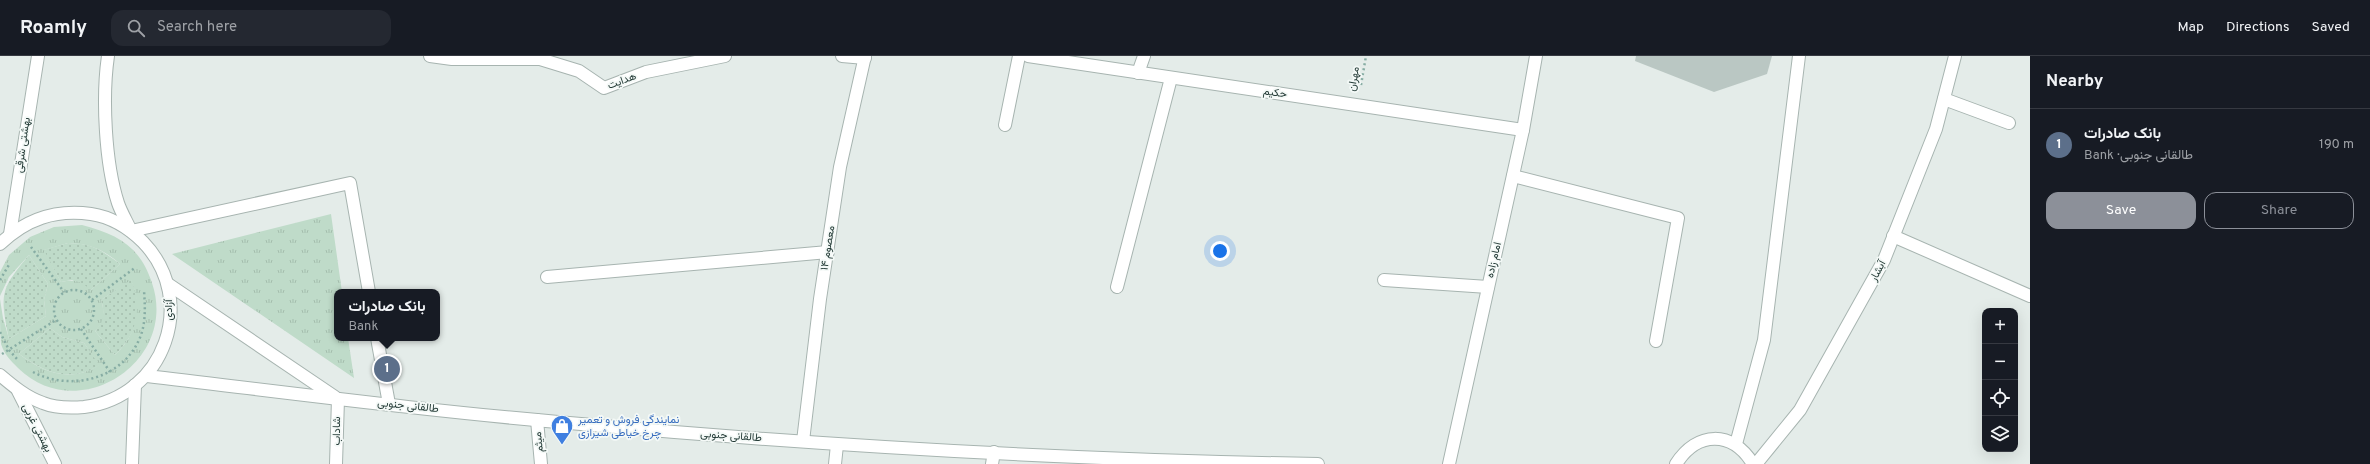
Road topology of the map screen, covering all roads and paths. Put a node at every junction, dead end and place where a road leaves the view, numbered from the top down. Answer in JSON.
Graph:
{"nodes":[{"id":1,"x":38,"y":56,"type":"edge"},
{"id":2,"x":108,"y":56,"type":"edge"},
{"id":3,"x":430,"y":56,"type":"edge"},
{"id":4,"x":725,"y":56,"type":"edge"},
{"id":5,"x":842,"y":56,"type":"edge"},
{"id":6,"x":1019,"y":56,"type":"edge"},
{"id":7,"x":1028,"y":56,"type":"edge"},
{"id":8,"x":1144,"y":56,"type":"edge"},
{"id":9,"x":1366,"y":56,"type":"edge"},
{"id":10,"x":1536,"y":56,"type":"edge"},
{"id":11,"x":1799,"y":56,"type":"edge"},
{"id":12,"x":1955,"y":56,"type":"edge"},
{"id":13,"x":865,"y":57,"type":"edge"},
{"id":14,"x":1138,"y":72,"type":"junction"},
{"id":15,"x":1171,"y":78,"type":"junction"},
{"id":16,"x":1944,"y":99,"type":"junction"},
{"id":17,"x":1357,"y":105,"type":"junction"},
{"id":18,"x":2009,"y":123,"type":"dead end"},
{"id":19,"x":1005,"y":126,"type":"dead end"},
{"id":20,"x":1524,"y":130,"type":"junction"},
{"id":21,"x":1513,"y":176,"type":"junction"},
{"id":22,"x":132,"y":231,"type":"junction"},
{"id":23,"x":10,"y":234,"type":"junction"},
{"id":24,"x":1893,"y":236,"type":"junction"},
{"id":25,"x":0,"y":244,"type":"edge"},
{"id":26,"x":25,"y":247,"type":"dead end"},
{"id":27,"x":828,"y":252,"type":"junction"},
{"id":28,"x":154,"y":254,"type":"junction"},
{"id":29,"x":11,"y":259,"type":"dead end"},
{"id":30,"x":131,"y":263,"type":"dead end"},
{"id":31,"x":135,"y":268,"type":"junction"},
{"id":32,"x":138,"y":275,"type":"dead end"},
{"id":33,"x":546,"y":276,"type":"dead end"},
{"id":34,"x":0,"y":280,"type":"edge"},
{"id":35,"x":1384,"y":280,"type":"dead end"},
{"id":36,"x":141,"y":282,"type":"dead end"},
{"id":37,"x":168,"y":284,"type":"junction"},
{"id":38,"x":1117,"y":287,"type":"dead end"},
{"id":39,"x":1488,"y":287,"type":"junction"},
{"id":40,"x":368,"y":289,"type":"edge"},
{"id":41,"x":64,"y":292,"type":"junction"},
{"id":42,"x":2030,"y":296,"type":"edge"},
{"id":43,"x":92,"y":300,"type":"junction"},
{"id":44,"x":56,"y":320,"type":"junction"},
{"id":45,"x":81,"y":329,"type":"junction"},
{"id":46,"x":0,"y":332,"type":"edge"},
{"id":47,"x":378,"y":341,"type":"edge"},
{"id":48,"x":1656,"y":342,"type":"dead end"},
{"id":49,"x":8,"y":350,"type":"junction"},
{"id":50,"x":0,"y":355,"type":"edge"},
{"id":51,"x":19,"y":361,"type":"dead end"},
{"id":52,"x":31,"y":370,"type":"dead end"},
{"id":53,"x":110,"y":372,"type":"junction"},
{"id":54,"x":0,"y":375,"type":"edge"},
{"id":55,"x":147,"y":376,"type":"junction"},
{"id":56,"x":135,"y":385,"type":"junction"},
{"id":57,"x":18,"y":391,"type":"junction"},
{"id":58,"x":125,"y":394,"type":"junction"},
{"id":59,"x":338,"y":399,"type":"junction"},
{"id":60,"x":389,"y":404,"type":"junction"},
{"id":61,"x":537,"y":420,"type":"junction"},
{"id":62,"x":803,"y":441,"type":"junction"},
{"id":63,"x":837,"y":444,"type":"junction"},
{"id":64,"x":1736,"y":444,"type":"junction"},
{"id":65,"x":993,"y":458,"type":"edge"},
{"id":66,"x":1203,"y":463,"type":"edge"},
{"id":67,"x":55,"y":464,"type":"edge"},
{"id":68,"x":132,"y":464,"type":"edge"},
{"id":69,"x":336,"y":464,"type":"edge"},
{"id":70,"x":541,"y":464,"type":"edge"},
{"id":71,"x":835,"y":464,"type":"edge"},
{"id":72,"x":1318,"y":464,"type":"edge"},
{"id":73,"x":1449,"y":464,"type":"edge"},
{"id":74,"x":1676,"y":464,"type":"edge"},
{"id":75,"x":1755,"y":464,"type":"edge"}],
"edges":[{"from":1,"to":23,"type":"street","name":"بهشتی شرقی"},
{"from":2,"to":22,"type":"street"},
{"from":3,"to":4,"type":"street","name":"هدایت"},
{"from":5,"to":13,"type":"street"},
{"from":6,"to":19,"type":"street"},
{"from":7,"to":14,"type":"street","name":"حکیم"},
{"from":8,"to":14,"type":"street"},
{"from":9,"to":17,"type":"path","name":"مهران"},
{"from":10,"to":20,"type":"street","name":"امام زاده"},
{"from":11,"to":64,"type":"street"},
{"from":12,"to":16,"type":"street","name":"آبشار"},
{"from":13,"to":27,"type":"street","name":"۱۴ معصوم"},
{"from":14,"to":15,"type":"street","name":"حکیم"},
{"from":15,"to":17,"type":"street","name":"حکیم"},
{"from":15,"to":38,"type":"street"},
{"from":16,"to":18,"type":"street"},
{"from":16,"to":24,"type":"street","name":"آبشار"},
{"from":17,"to":20,"type":"street","name":"حکیم"},
{"from":20,"to":21,"type":"street","name":"امام زاده"},
{"from":21,"to":39,"type":"street","name":"امام زاده"},
{"from":21,"to":48,"type":"street"},
{"from":22,"to":23,"type":"street","name":"آزادی"},
{"from":22,"to":28,"type":"street","name":"آزادی"},
{"from":22,"to":40,"type":"street"},
{"from":23,"to":25,"type":"street","name":"آزادی"},
{"from":24,"to":42,"type":"street"},
{"from":24,"to":75,"type":"street","name":"آبشار"},
{"from":26,"to":41,"type":"path"},
{"from":27,"to":33,"type":"street"},
{"from":27,"to":62,"type":"street","name":"۱۴ معصوم"},
{"from":28,"to":31,"type":"path"},
{"from":28,"to":37,"type":"street","name":"آزادی"},
{"from":29,"to":34,"type":"path"},
{"from":30,"to":31,"type":"path"},
{"from":31,"to":32,"type":"path"},
{"from":31,"to":43,"type":"path"},
{"from":35,"to":39,"type":"street"},
{"from":36,"to":53,"type":"path"},
{"from":37,"to":55,"type":"street","name":"آزادی"},
{"from":37,"to":59,"type":"street"},
{"from":39,"to":73,"type":"street","name":"امام زاده"},
{"from":41,"to":43,"type":"path"},
{"from":41,"to":44,"type":"path"},
{"from":43,"to":45,"type":"path"},
{"from":44,"to":45,"type":"path"},
{"from":44,"to":49,"type":"path"},
{"from":45,"to":53,"type":"path"},
{"from":46,"to":49,"type":"path"},
{"from":47,"to":60,"type":"street"},
{"from":49,"to":50,"type":"path"},
{"from":49,"to":51,"type":"path"},
{"from":52,"to":53,"type":"path"},
{"from":53,"to":58,"type":"path"},
{"from":54,"to":57,"type":"street","name":"آزادی"},
{"from":55,"to":56,"type":"street","name":"آزادی"},
{"from":55,"to":59,"type":"street","name":"طالقانی جنوبی"},
{"from":56,"to":58,"type":"street","name":"آزادی"},
{"from":56,"to":68,"type":"street"},
{"from":57,"to":58,"type":"street","name":"آزادی"},
{"from":57,"to":67,"type":"street","name":"بهشتی غربی"},
{"from":59,"to":60,"type":"street","name":"طالقانی جنوبی"},
{"from":59,"to":69,"type":"street","name":"شاداب"},
{"from":60,"to":61,"type":"street","name":"طالقانی جنوبی"},
{"from":61,"to":62,"type":"street","name":"طالقانی جنوبی"},
{"from":61,"to":70,"type":"street","name":"میثم"},
{"from":62,"to":63,"type":"street","name":"طالقانی جنوبی"},
{"from":63,"to":65,"type":"street","name":"طالقانی جنوبی"},
{"from":63,"to":71,"type":"street"},
{"from":64,"to":74,"type":"street"},
{"from":64,"to":75,"type":"street"},
{"from":65,"to":66,"type":"street","name":"طالقانی جنوبی"},
{"from":66,"to":72,"type":"street","name":"طالقانی جنوبی"}]}
